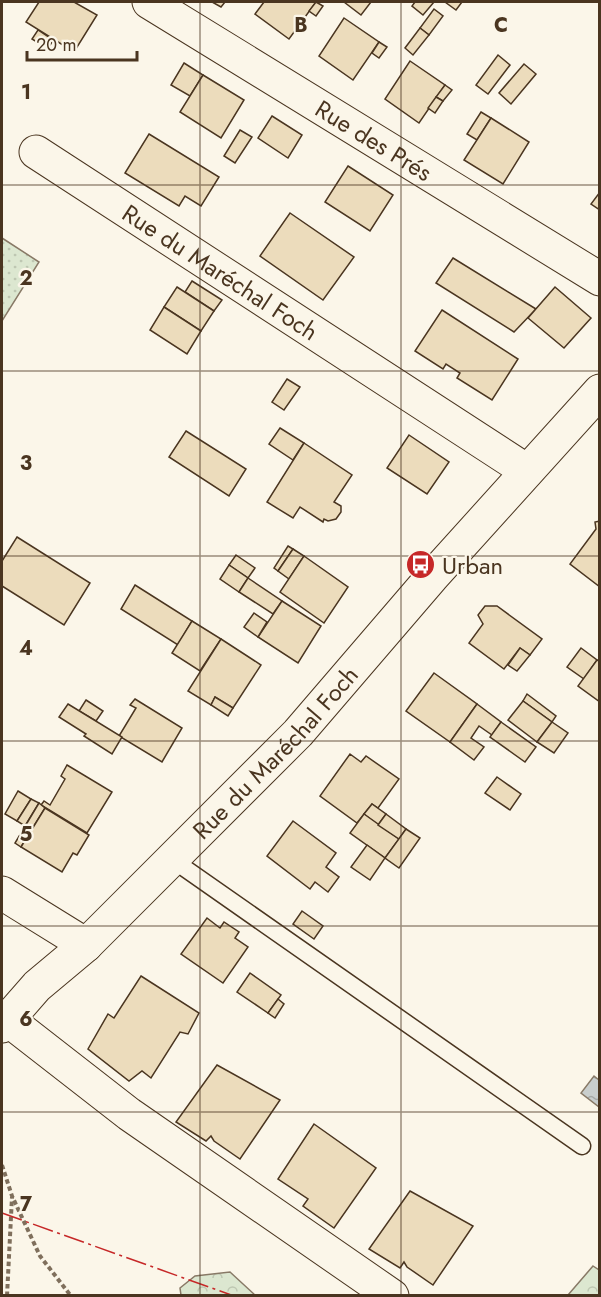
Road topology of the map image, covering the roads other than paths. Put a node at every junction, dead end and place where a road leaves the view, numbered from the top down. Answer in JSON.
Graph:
{"nodes":[{"id":1,"x":148,"y":2,"type":"edge"},
{"id":2,"x":36,"y":152,"type":"dead end"},
{"id":3,"x":600,"y":279,"type":"edge"},
{"id":4,"x":600,"y":390,"type":"edge"},
{"id":5,"x":527,"y":471,"type":"junction"},
{"id":6,"x":173,"y":860,"type":"junction"},
{"id":7,"x":2,"y":893,"type":"edge"},
{"id":8,"x":86,"y":945,"type":"junction"},
{"id":9,"x":4,"y":1022,"type":"edge"},
{"id":10,"x":582,"y":1146,"type":"dead end"},
{"id":11,"x":392,"y":1296,"type":"edge"}],
"edges":[{"from":1,"to":3,"type":"street","name":"Rue des Prés"},
{"from":2,"to":5,"type":"street","name":"Rue du Maréchal Foch"},
{"from":4,"to":5,"type":"street","name":"Rue du Maréchal Foch"},
{"from":5,"to":6,"type":"street","name":"Rue du Maréchal Foch"},
{"from":6,"to":8,"type":"street","name":"Rue du Maréchal Foch"},
{"from":6,"to":10,"type":"lane"},
{"from":7,"to":8,"type":"street"},
{"from":8,"to":9,"type":"street","name":"Rue du Maréchal Foch"},
{"from":9,"to":11,"type":"street","name":"Rue du Maréchal Foch"}]}
